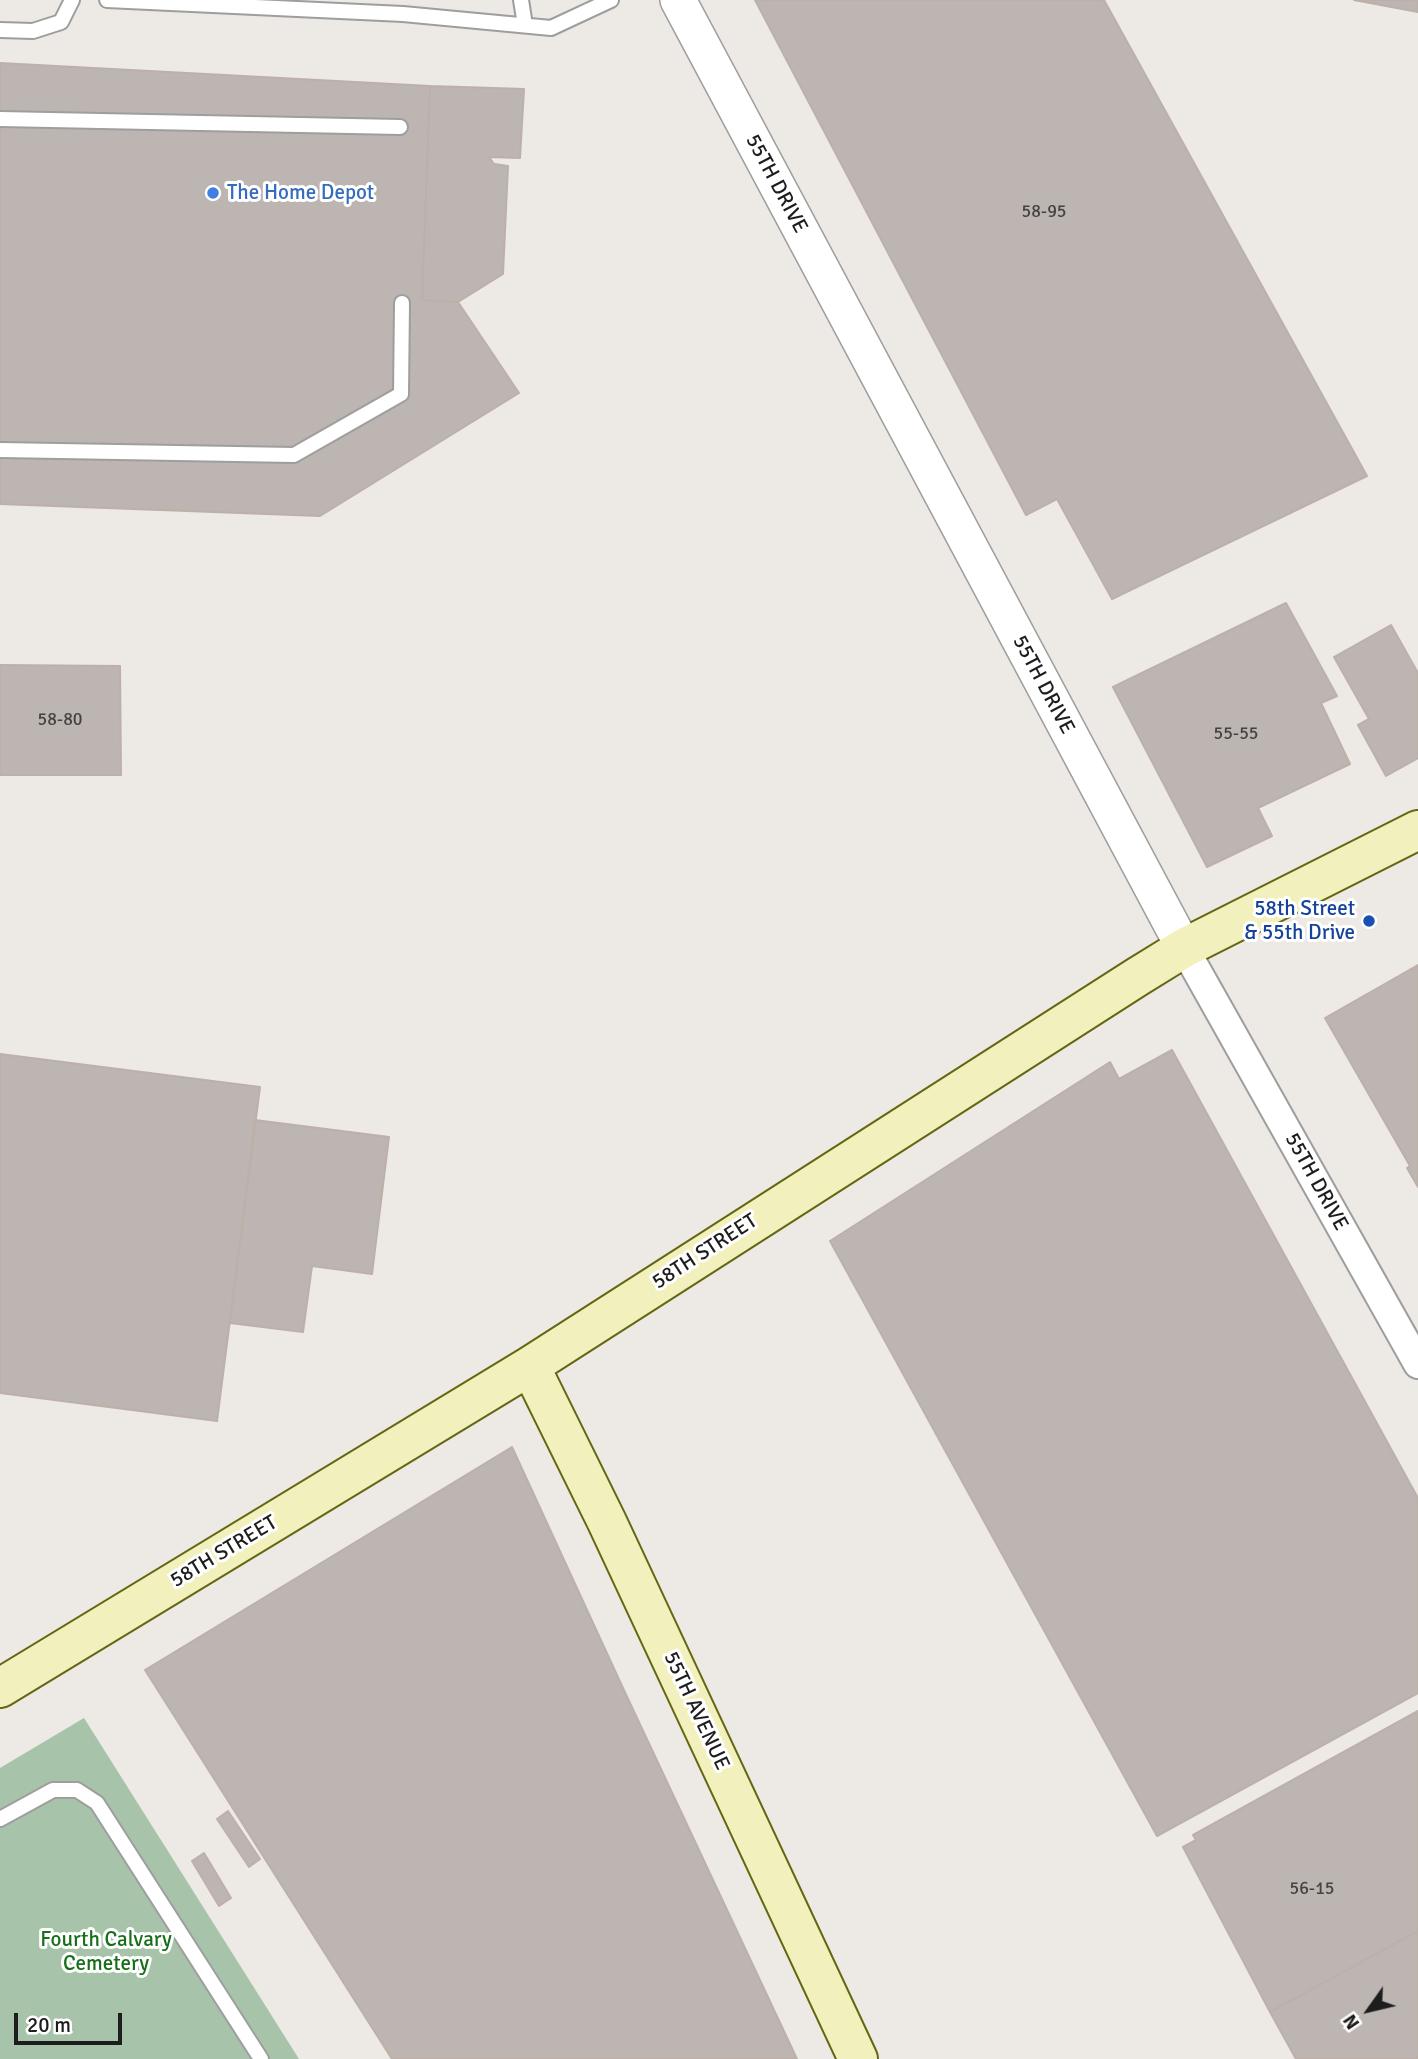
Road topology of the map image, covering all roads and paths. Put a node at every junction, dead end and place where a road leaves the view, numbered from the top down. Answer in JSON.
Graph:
{"nodes":[{"id":1,"x":72,"y":0,"type":"edge"},
{"id":2,"x":107,"y":0,"type":"edge"},
{"id":3,"x":126,"y":0,"type":"edge"},
{"id":4,"x":416,"y":0,"type":"edge"},
{"id":5,"x":522,"y":0,"type":"edge"},
{"id":6,"x":611,"y":0,"type":"edge"},
{"id":7,"x":678,"y":0,"type":"edge"},
{"id":8,"x":205,"y":2,"type":"edge"},
{"id":9,"x":316,"y":5,"type":"edge"},
{"id":10,"x":416,"y":15,"type":"junction"},
{"id":11,"x":525,"y":25,"type":"junction"},
{"id":12,"x":0,"y":30,"type":"edge"},
{"id":13,"x":0,"y":119,"type":"edge"},
{"id":14,"x":400,"y":127,"type":"dead end"},
{"id":15,"x":402,"y":303,"type":"dead end"},
{"id":16,"x":0,"y":450,"type":"edge"},
{"id":17,"x":1418,"y":830,"type":"edge"},
{"id":18,"x":1184,"y":948,"type":"junction"},
{"id":19,"x":1418,"y":1364,"type":"edge"},
{"id":20,"x":530,"y":1366,"type":"junction"},
{"id":21,"x":0,"y":1688,"type":"edge"},
{"id":22,"x":0,"y":1819,"type":"edge"},
{"id":23,"x":261,"y":2059,"type":"edge"},
{"id":24,"x":858,"y":2059,"type":"edge"}],
"edges":[{"from":1,"to":12,"type":"lane"},
{"from":2,"to":3,"type":"lane"},
{"from":3,"to":8,"type":"lane"},
{"from":4,"to":10,"type":"lane"},
{"from":5,"to":11,"type":"lane"},
{"from":6,"to":11,"type":"lane"},
{"from":7,"to":18,"type":"street","name":"55TH DRIVE"},
{"from":8,"to":9,"type":"lane"},
{"from":9,"to":10,"type":"lane"},
{"from":10,"to":11,"type":"lane"},
{"from":13,"to":14,"type":"lane"},
{"from":15,"to":16,"type":"lane"},
{"from":17,"to":18,"type":"main road","name":"58TH STREET"},
{"from":18,"to":19,"type":"street","name":"55TH DRIVE"},
{"from":18,"to":20,"type":"main road","name":"58TH STREET"},
{"from":20,"to":21,"type":"main road","name":"58TH STREET"},
{"from":20,"to":24,"type":"main road","name":"55TH AVENUE"},
{"from":22,"to":23,"type":"lane"}]}
